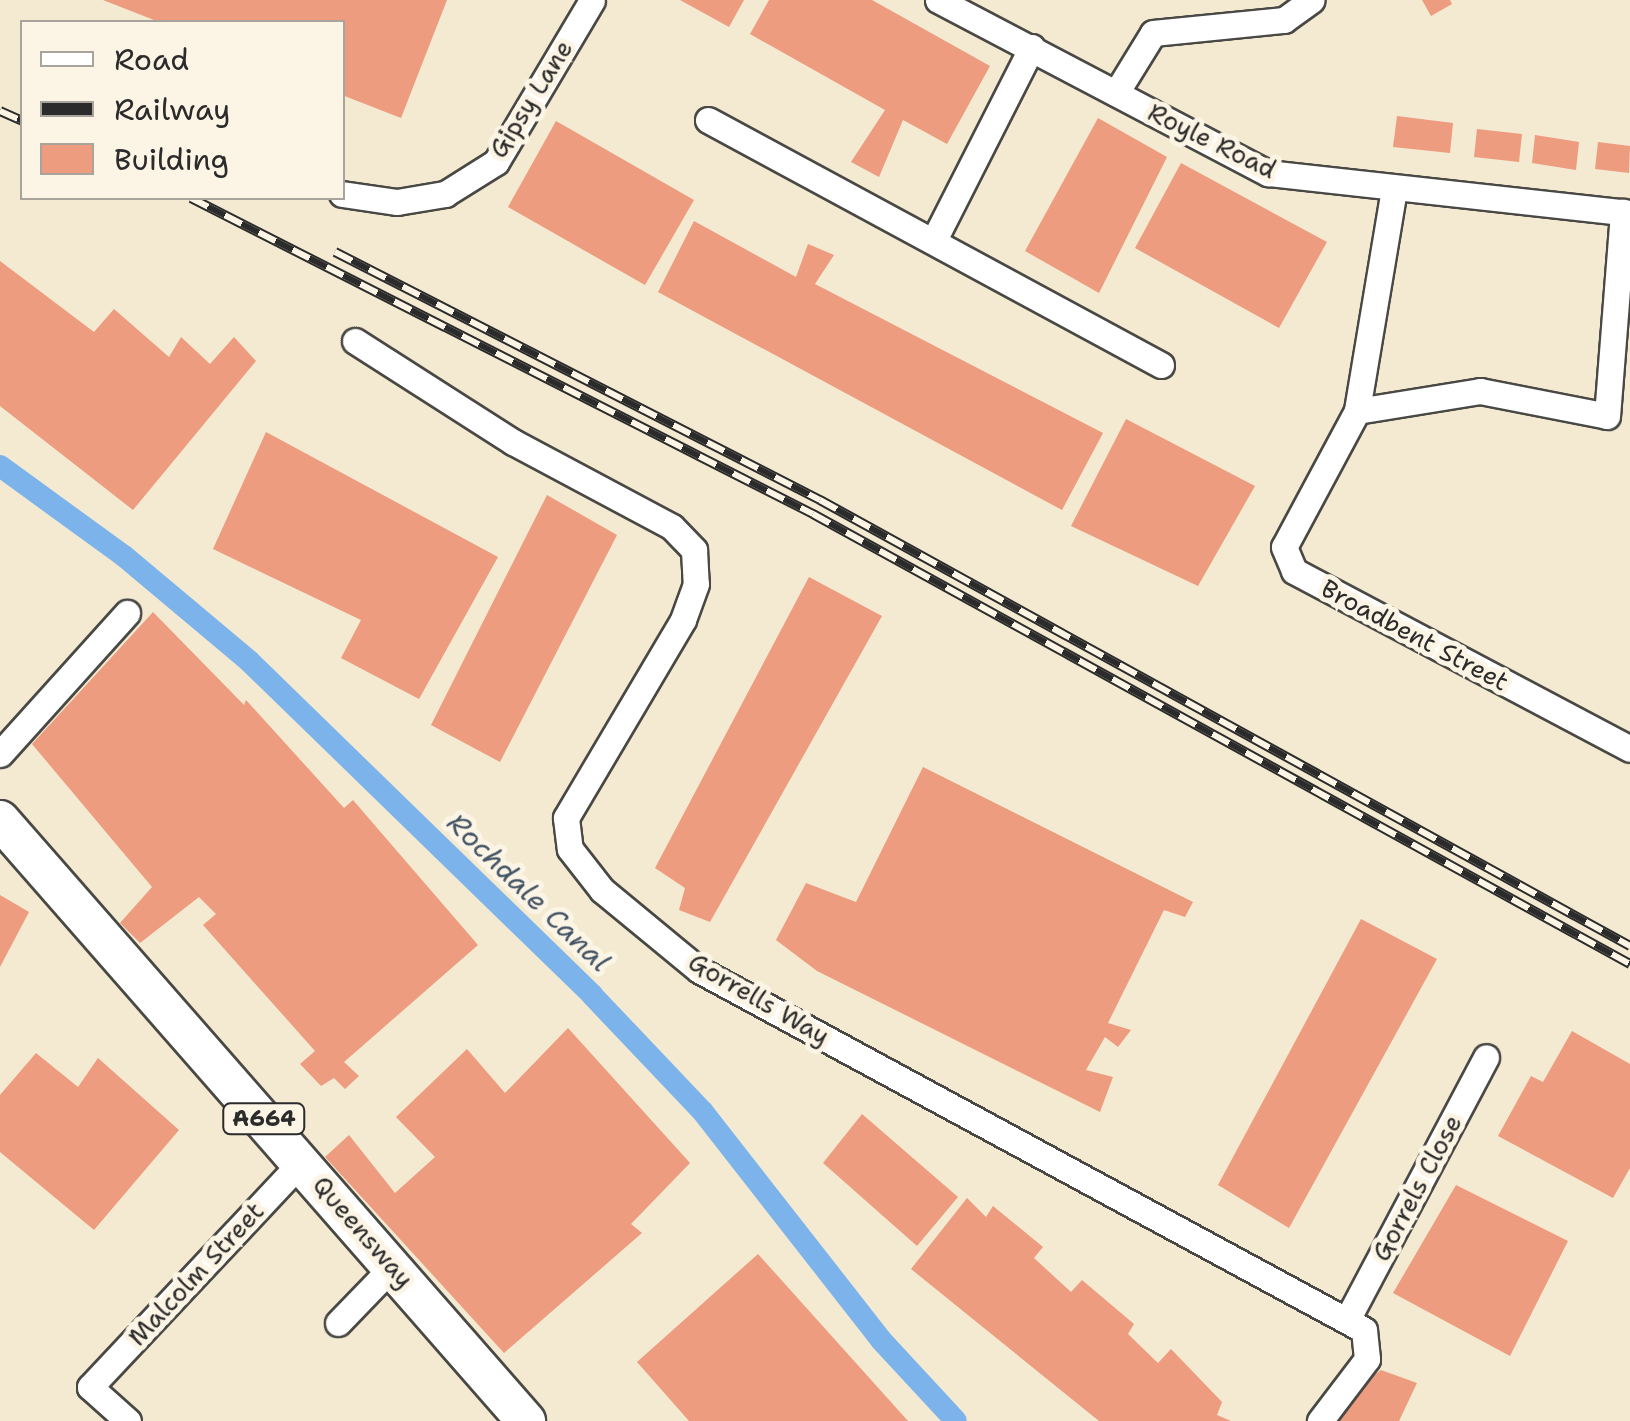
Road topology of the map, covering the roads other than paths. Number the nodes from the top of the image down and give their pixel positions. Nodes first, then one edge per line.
1 (592, 0) edge
2 (938, 0) edge
3 (1312, 0) edge
4 (1032, 48) junction
5 (1116, 92) junction
6 (708, 120) dead end
7 (1394, 189) junction
8 (345, 194) edge
9 (1627, 213) edge
10 (935, 238) junction
11 (355, 341) dead end
12 (1161, 365) dead end
13 (1357, 411) junction
14 (1618, 420) edge
15 (127, 613) dead end
16 (1630, 749) edge
17 (0, 754) edge
18 (0, 820) edge
19 (1486, 1057) dead end
20 (302, 1161) junction
21 (392, 1267) junction
22 (1348, 1318) junction
23 (338, 1323) dead end
24 (128, 1421) edge
25 (526, 1421) edge
26 (1320, 1421) edge

1 - 8 street, Gipsy Lane
2 - 4 street, Royle Road
3 - 5 street
4 - 5 street, Royle Road
4 - 10 street
5 - 7 street, Royle Road
6 - 10 street
7 - 9 street, Royle Road
7 - 13 street, Broadbent Street
9 - 14 street
10 - 12 street
11 - 22 street, Gorrells Way
13 - 14 street
13 - 16 street, Broadbent Street
15 - 17 street
18 - 20 main road, Queensway / A664
19 - 22 street, Gorrels Close
20 - 21 main road, Queensway / A664
20 - 24 street, Malcolm Street
21 - 23 street
21 - 25 main road, Queensway / A664
22 - 26 street

